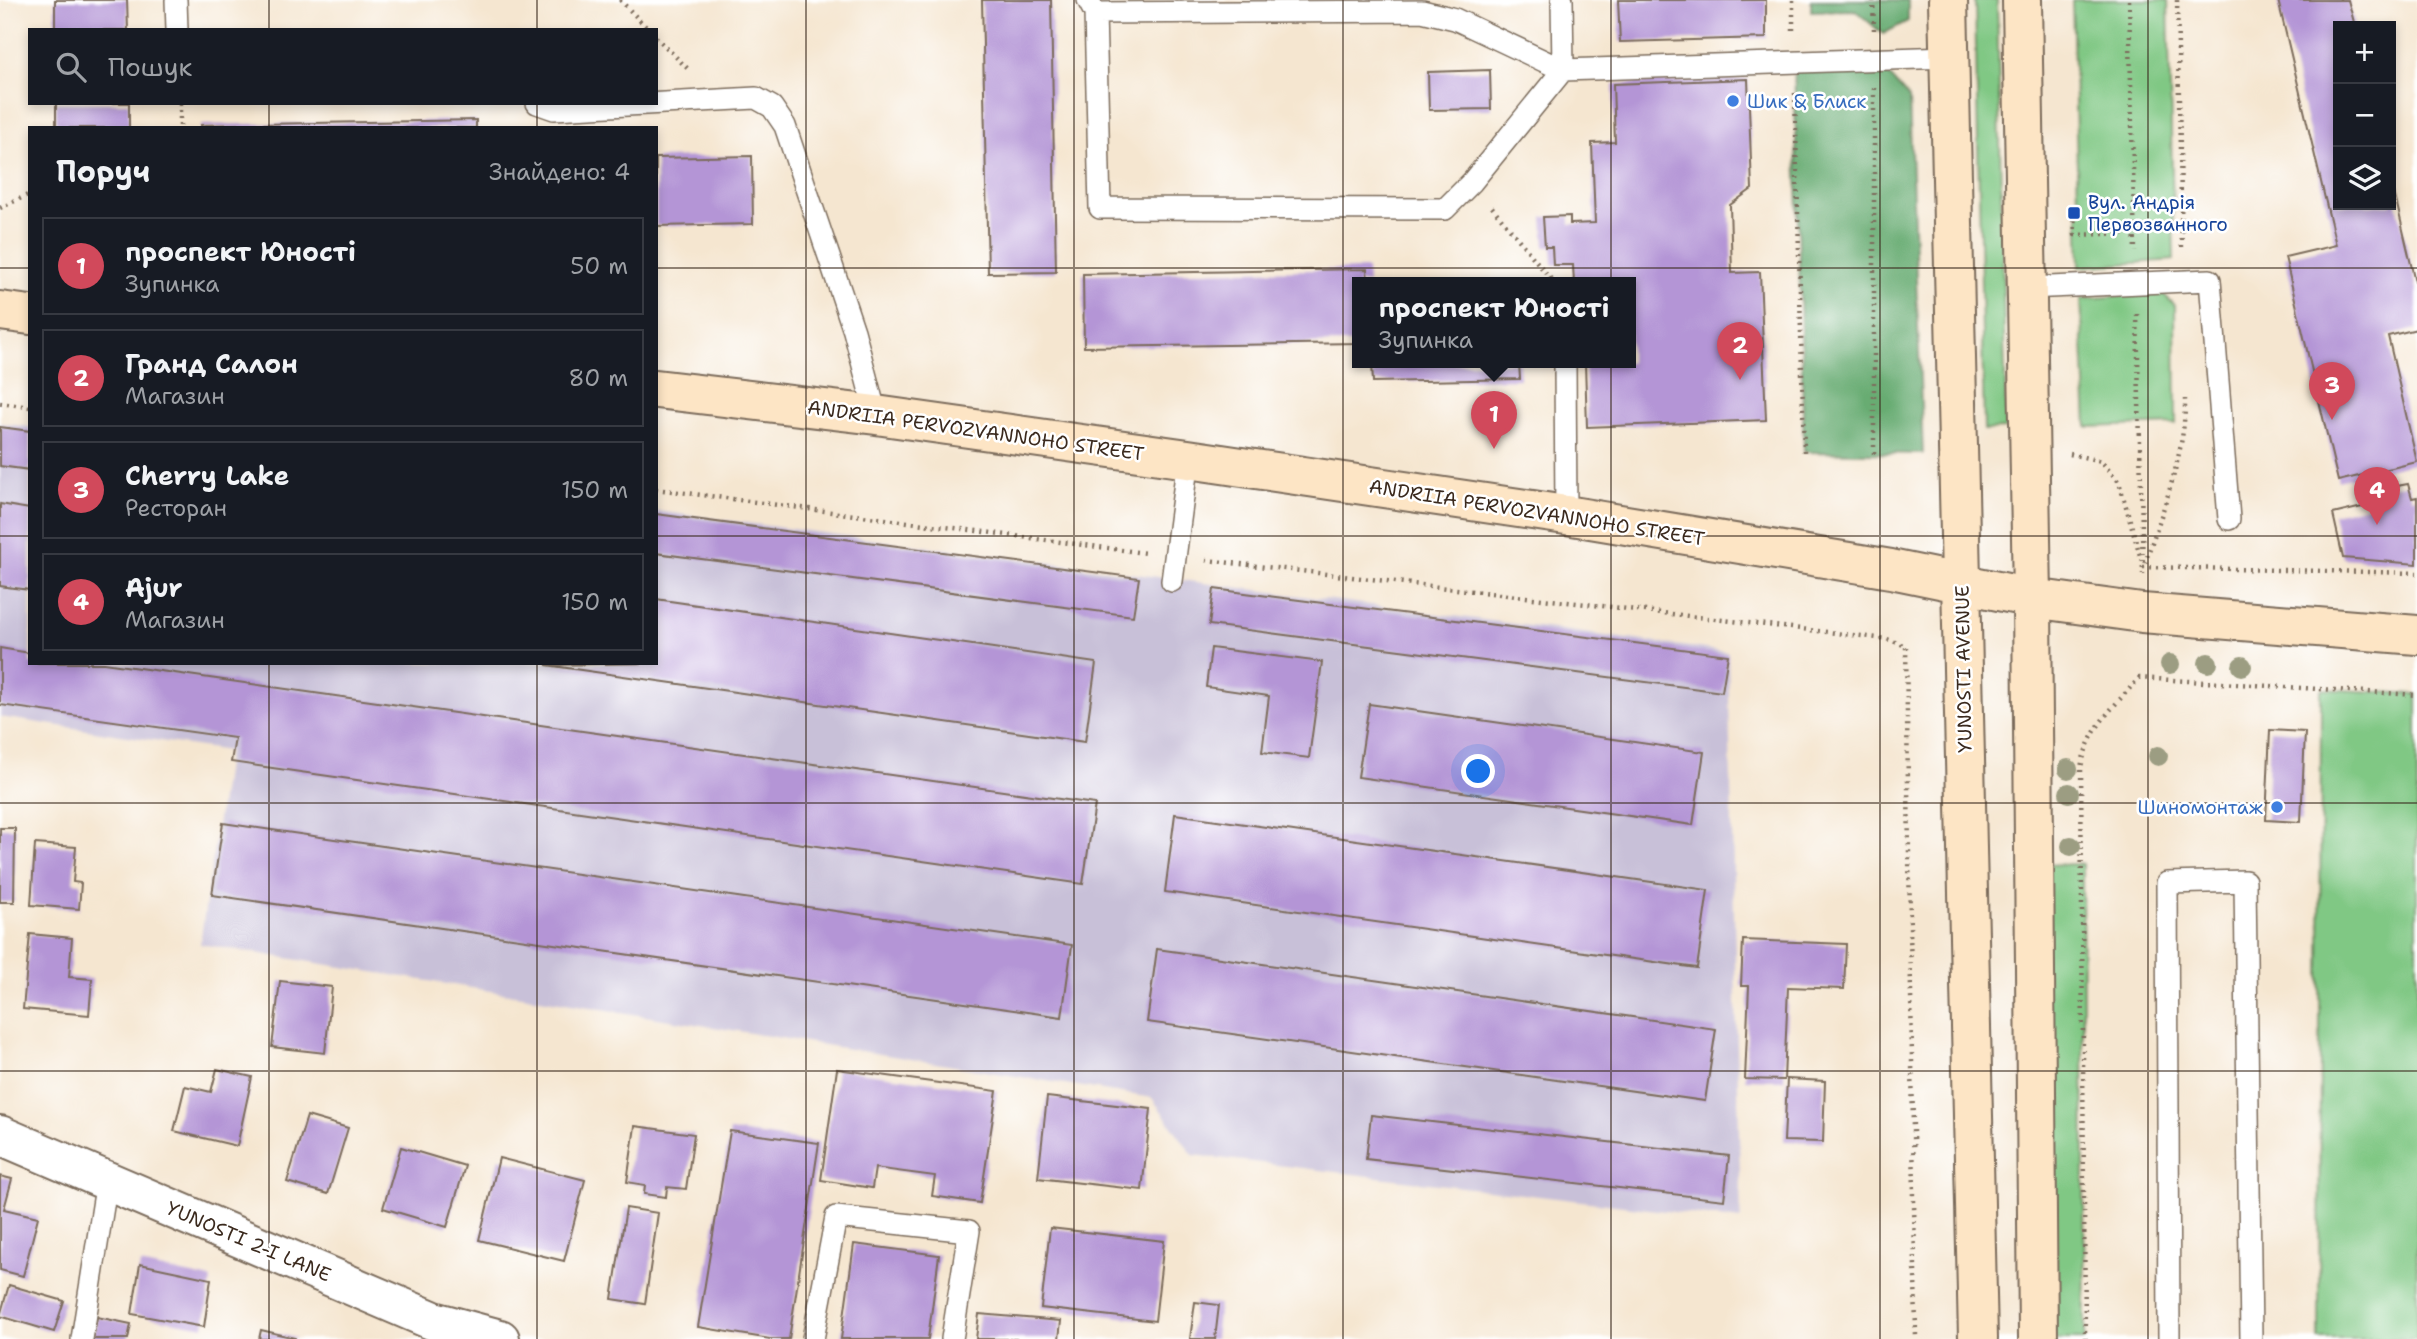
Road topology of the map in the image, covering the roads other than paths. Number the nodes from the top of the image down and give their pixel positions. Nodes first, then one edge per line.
1 (176, 0) edge
2 (1562, 0) edge
3 (1948, 0) edge
4 (2022, 0) edge
5 (1092, 6) edge
6 (177, 28) edge
7 (1949, 57) junction
8 (1563, 70) junction
9 (658, 103) edge
10 (543, 105) edge
11 (627, 105) edge
12 (2027, 288) junction
13 (0, 311) edge
14 (28, 315) edge
15 (1565, 368) edge
16 (658, 389) edge
17 (876, 415) junction
18 (1188, 459) junction
19 (1566, 515) junction
20 (2229, 519) dead end
21 (1172, 581) dead end
22 (1962, 584) junction
23 (2032, 597) junction
24 (2417, 635) edge
25 (0, 1135) edge
26 (107, 1181) junction
27 (82, 1339) edge
28 (500, 1339) edge
29 (813, 1339) edge
30 (952, 1339) edge
31 (1978, 1339) edge
32 (2038, 1339) edge
33 (2169, 1339) edge
34 (2251, 1339) edge

1 - 6 lane
2 - 8 lane
3 - 7 main road, YUNOSTI AVENUE
4 - 12 main road
5 - 8 lane
5 - 8 lane
7 - 8 lane
7 - 22 main road, YUNOSTI AVENUE
9 - 17 lane
10 - 11 lane
12 - 20 lane
12 - 23 main road
13 - 14 main road
15 - 19 lane
16 - 17 main road, ANDRIIA PERVOZVANNOHO STREET
17 - 18 main road, ANDRIIA PERVOZVANNOHO STREET
18 - 19 main road, ANDRIIA PERVOZVANNOHO STREET
18 - 21 lane
19 - 22 main road, ANDRIIA PERVOZVANNOHO STREET
22 - 23 main road, ANDRIIA PERVOZVANNOHO STREET
22 - 31 main road, YUNOSTI AVENUE
23 - 24 main road, ANDRIIA PERVOZVANNOHO STREET
23 - 32 main road
25 - 26 street, YUNOSTI 2-I LANE
26 - 27 lane
26 - 28 street, YUNOSTI 2-I LANE
29 - 30 lane
33 - 34 lane

